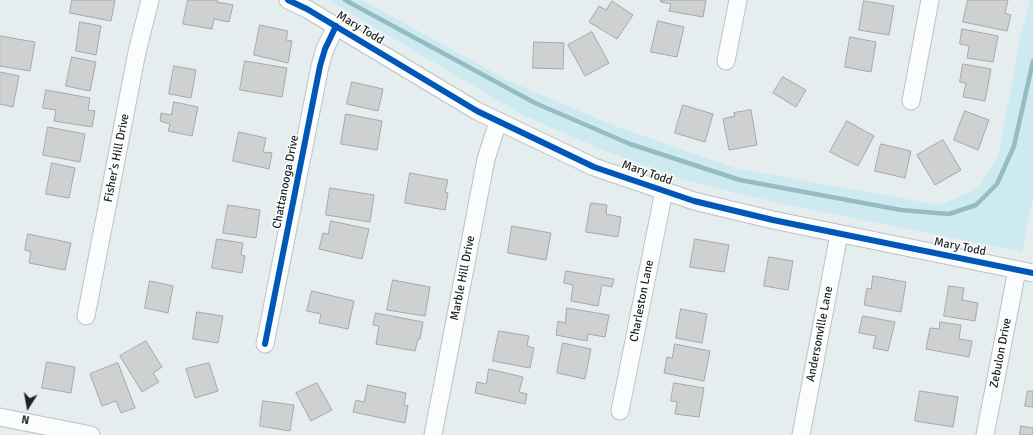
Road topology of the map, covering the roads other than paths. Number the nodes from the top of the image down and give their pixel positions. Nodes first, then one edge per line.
1 (150, 0) edge
2 (288, 0) edge
3 (738, 0) edge
4 (930, 0) edge
5 (336, 26) junction
6 (726, 61) dead end
7 (911, 102) dead end
8 (498, 122) junction
9 (664, 191) junction
10 (839, 234) junction
11 (1025, 272) edge
12 (86, 316) dead end
13 (265, 344) dead end
14 (620, 412) dead end
15 (0, 418) edge
16 (71, 433) edge
17 (91, 435) edge
18 (433, 435) edge
19 (801, 435) edge
20 (985, 435) edge

1 - 12 street, Fisher's Hill Drive
2 - 5 street, Mary Todd
3 - 6 street
4 - 7 street
5 - 8 street, Mary Todd
5 - 13 street, Chattanooga Drive
8 - 9 street, Mary Todd
8 - 18 street, Marble Hill Drive
9 - 10 street, Mary Todd
9 - 14 street, Charleston Lane
10 - 11 street, Mary Todd
10 - 19 street, Andersonville Lane
11 - 20 street, Zebulon Drive
15 - 16 street
16 - 17 street

